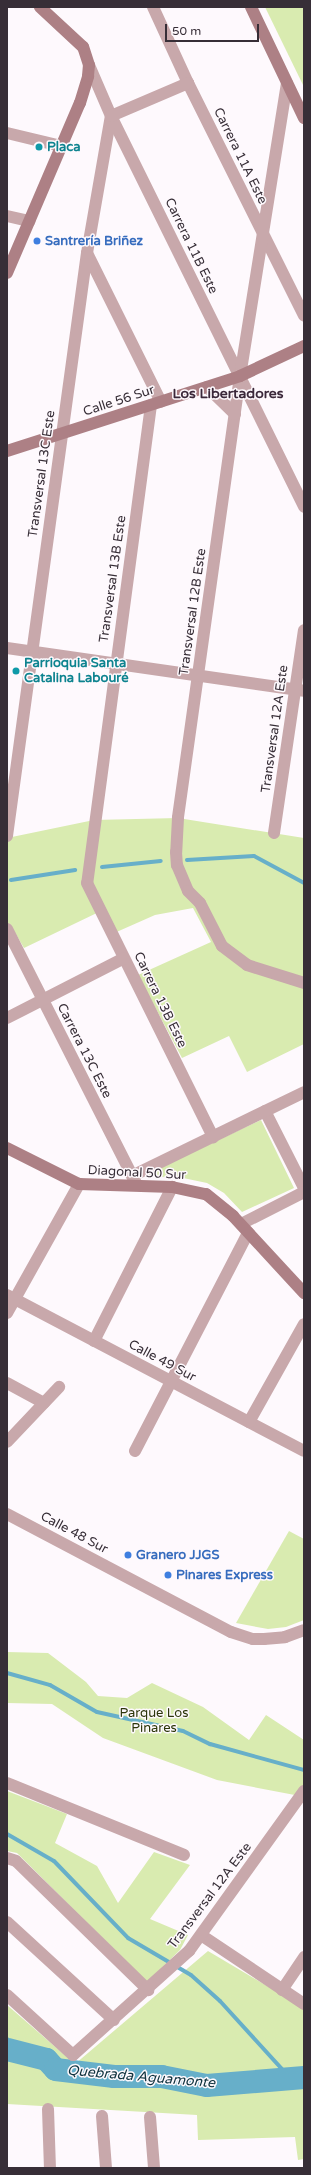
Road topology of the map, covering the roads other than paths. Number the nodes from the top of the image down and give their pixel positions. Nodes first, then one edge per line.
1 (40, 7) edge
2 (153, 7) edge
3 (252, 7) edge
4 (89, 65) junction
5 (188, 83) junction
6 (287, 83) junction
7 (111, 116) junction
8 (304, 118) edge
9 (7, 133) edge
10 (61, 146) junction
11 (7, 216) edge
12 (29, 221) junction
13 (263, 234) junction
14 (87, 253) junction
15 (7, 273) edge
16 (304, 316) edge
17 (304, 346) edge
18 (240, 376) junction
19 (207, 387) junction
20 (156, 404) junction
21 (235, 414) junction
22 (62, 433) junction
23 (7, 451) edge
24 (304, 507) edge
25 (304, 630) edge
26 (7, 648) edge
27 (32, 651) junction
28 (116, 664) junction
29 (198, 676) junction
30 (299, 691) edge
31 (274, 833) dead end
32 (7, 836) edge
33 (87, 874) joint
34 (7, 929) edge
35 (124, 958) junction
36 (304, 983) edge
37 (43, 1000) junction
38 (7, 1018) edge
39 (304, 1092) edge
40 (265, 1111) junction
41 (213, 1137) junction
42 (7, 1148) edge
43 (135, 1180) junction
44 (79, 1184) junction
45 (172, 1187) junction
46 (304, 1188) edge
47 (304, 1192) edge
48 (244, 1228) junction
49 (304, 1293) edge
50 (11, 1297) edge
51 (7, 1313) edge
52 (304, 1324) edge
53 (94, 1340) junction
54 (172, 1382) junction
55 (7, 1383) edge
56 (59, 1387) dead end
57 (44, 1403) junction
58 (249, 1422) junction
59 (7, 1442) edge
60 (135, 1451) dead end
61 (304, 1451) edge
62 (7, 1514) edge
63 (304, 1630) edge
64 (7, 1783) edge
65 (304, 1791) edge
66 (184, 1856) dead end
67 (7, 1858) edge
68 (7, 1922) edge
69 (201, 1935) junction
70 (304, 1957) edge
71 (148, 1990) junction
72 (282, 1990) junction
73 (7, 1995) edge
74 (304, 2004) edge
75 (114, 2020) junction
76 (48, 2109) dead end
77 (102, 2116) dead end
78 (150, 2117) dead end
79 (50, 2168) edge
80 (106, 2168) edge
81 (154, 2168) edge

1 - 4 street, Carrera 11B Este
2 - 5 street, Carrera 11A Este
3 - 6 street
4 - 7 street, Carrera 11B Este
4 - 10 street
5 - 7 street
5 - 13 street, Carrera 11A Este
6 - 8 street
6 - 13 street, Transversal 12B Este
7 - 14 street, Transversal 13C Este
7 - 18 street, Carrera 11B Este
9 - 10 street
10 - 12 street
11 - 12 street
12 - 15 street
13 - 16 street, Carrera 11A Este
13 - 18 street, Transversal 12B Este
14 - 20 street
14 - 22 street, Transversal 13C Este
17 - 18 street, Calle 56 Sur
18 - 19 street, Calle 56 Sur
18 - 21 street, Transversal 12B Este
18 - 24 street, Carrera 11B Este
19 - 20 street, Calle 56 Sur
19 - 21 street
20 - 22 street, Calle 56 Sur
20 - 28 street, Transversal 13B Este
21 - 29 street, Transversal 12B Este
22 - 23 street, Calle 56 Sur
22 - 27 street, Transversal 13C Este
25 - 30 street, Transversal 12A Este
26 - 27 street
27 - 28 street
27 - 32 street, Transversal 13C Este
28 - 29 street
28 - 33 street, Transversal 13B Este
29 - 30 street
29 - 36 street, Transversal 12B Este
30 - 31 street, Transversal 12A Este
33 - 35 street, Carrera 13B Este
34 - 37 street, Carrera 13C Este
35 - 37 street
35 - 41 street, Carrera 13B Este
37 - 38 street
37 - 43 street, Carrera 13C Este
39 - 40 street
40 - 41 street
40 - 46 street
41 - 43 street
42 - 44 street, Diagonal 50 Sur
43 - 44 street, Diagonal 50 Sur
43 - 45 street, Diagonal 50 Sur
44 - 50 street
45 - 48 street, Diagonal 50 Sur
45 - 53 street
47 - 48 street
48 - 49 street, Diagonal 50 Sur
48 - 54 street
50 - 51 street
50 - 53 street, Calle 49 Sur
52 - 58 street
53 - 54 street, Calle 49 Sur
54 - 58 street, Calle 49 Sur
54 - 60 street
55 - 57 street
56 - 57 street
57 - 59 street
58 - 61 street, Calle 49 Sur
62 - 63 street, Calle 48 Sur
64 - 66 street
65 - 69 street, Transversal 12A Este
67 - 71 street
68 - 75 street
69 - 71 street, Transversal 12A Este
69 - 72 street
70 - 72 street
71 - 75 street, Transversal 12A Este
72 - 74 street
73 - 75 street, Transversal 12A Este
76 - 79 street
77 - 80 street
78 - 81 street

